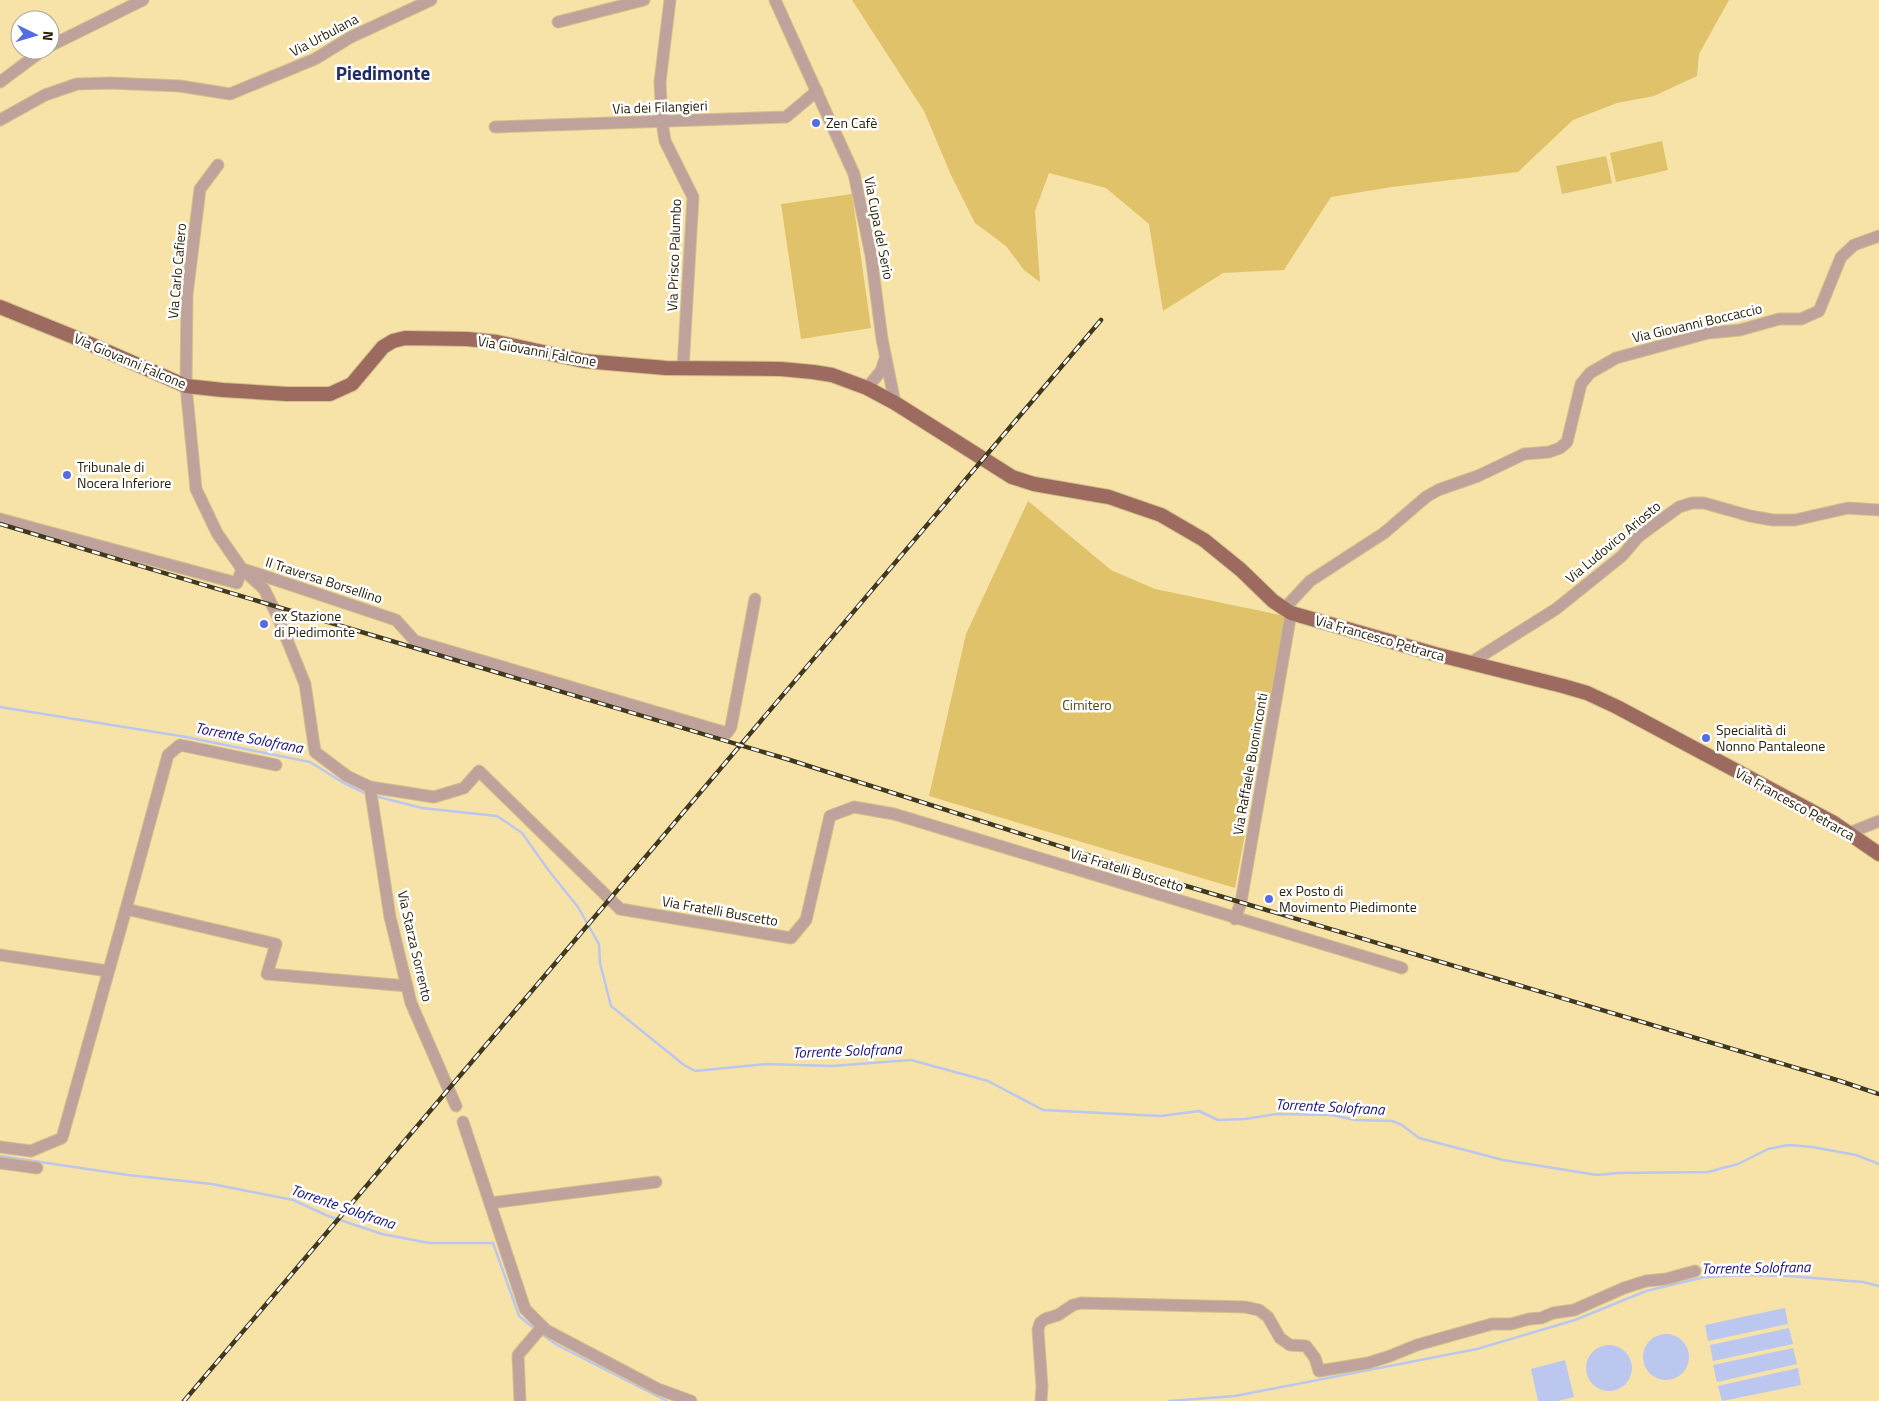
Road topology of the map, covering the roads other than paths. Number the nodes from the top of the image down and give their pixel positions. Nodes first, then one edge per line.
1 (143, 0) edge
2 (431, 0) edge
3 (644, 0) edge
4 (670, 0) edge
5 (775, 0) edge
6 (558, 22) dead end
7 (60, 41) edge
8 (30, 60) edge
9 (0, 82) edge
10 (817, 91) junction
11 (0, 120) edge
12 (662, 122) junction
13 (495, 127) dead end
14 (218, 165) dead end
15 (1879, 236) edge
16 (0, 308) edge
17 (885, 357) junction
18 (683, 369) junction
19 (186, 386) junction
20 (867, 388) junction
21 (895, 403) junction
22 (1879, 510) edge
23 (0, 519) edge
24 (242, 569) junction
25 (755, 598) dead end
26 (1288, 611) junction
27 (1470, 663) junction
28 (276, 765) dead end
29 (371, 794) junction
30 (1879, 821) edge
31 (1849, 833) junction
32 (1879, 854) edge
33 (126, 909) junction
34 (1235, 919) junction
35 (0, 955) edge
36 (1402, 968) dead end
37 (108, 971) junction
38 (407, 986) junction
39 (456, 1106) dead end
40 (463, 1122) dead end
41 (0, 1147) edge
42 (0, 1163) edge
43 (37, 1168) dead end
44 (656, 1182) dead end
45 (490, 1203) junction
46 (1695, 1271) dead end
47 (539, 1330) junction
48 (520, 1401) edge
49 (691, 1401) edge
50 (1041, 1401) edge

1 - 7 street
2 - 11 street, Via Urbulana
3 - 6 street
4 - 12 street, Via Prisco Palumbo
5 - 10 street, Via Cupa del Serio
8 - 9 street
10 - 12 street, Via dei Filangieri
10 - 17 street, Via Cupa del Serio
12 - 13 street, Via dei Filangieri
12 - 18 street, Via Prisco Palumbo
14 - 19 street, Via Carlo Cafiero
15 - 26 street, Via Giovanni Boccaccio
16 - 19 main road, Via Giovanni Falcone
17 - 20 street
17 - 21 street, Via Cupa del Serio
18 - 19 main road, Via Giovanni Falcone
18 - 20 main road, Via Giovanni Falcone
19 - 24 street, Via Carlo Cafiero
20 - 21 main road, Via Giovanni Falcone
21 - 26 main road, Via Francesco Petrarca
22 - 27 street, Via Ludovico Ariosto
23 - 24 street
24 - 25 street, II Traversa Borsellino
24 - 29 street, Via Fratelli Buscetto
26 - 27 main road, Via Francesco Petrarca
26 - 34 street, Via Raffaele Buoninconti
27 - 31 main road, Via Francesco Petrarca
28 - 33 street
29 - 34 street, Via Fratelli Buscetto
29 - 38 street, Via Starza Sorrento
30 - 31 street
31 - 32 main road, Via Francesco Petrarca
33 - 37 street
33 - 38 street
34 - 36 street, Via Fratelli Buscetto
35 - 37 street
37 - 41 street
38 - 39 street, Via Starza Sorrento
40 - 45 street
42 - 43 street
44 - 45 street
45 - 47 street
46 - 50 street
47 - 48 street
47 - 49 street

